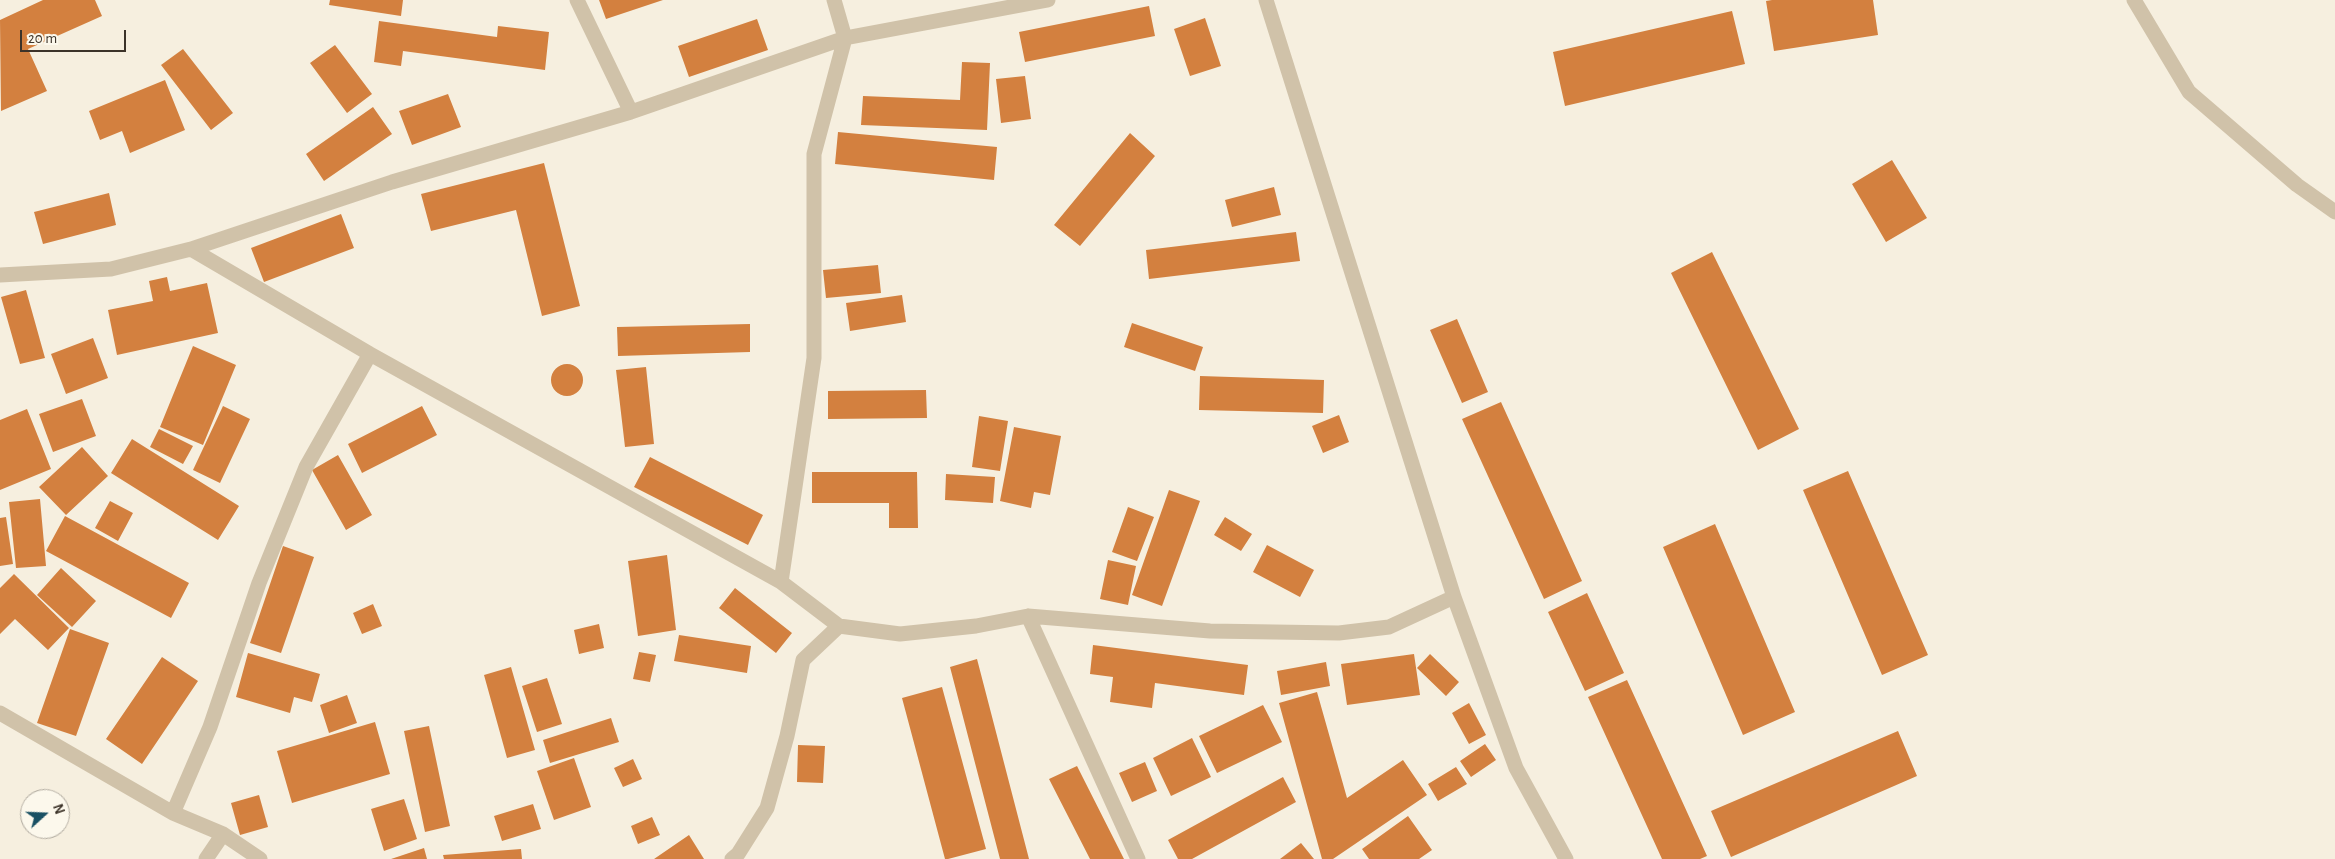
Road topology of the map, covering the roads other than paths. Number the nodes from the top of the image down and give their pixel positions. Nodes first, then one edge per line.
1 (577, 0) edge
2 (834, 0) edge
3 (1048, 0) edge
4 (1266, 0) edge
5 (2134, 0) edge
6 (845, 38) junction
7 (631, 112) junction
8 (2335, 212) edge
9 (191, 249) junction
10 (0, 275) edge
11 (370, 354) junction
12 (781, 582) junction
13 (1454, 597) junction
14 (1028, 616) junction
15 (840, 626) junction
16 (0, 713) edge
17 (173, 813) junction
18 (222, 834) junction
19 (206, 859) edge
20 (260, 859) edge
21 (732, 859) edge
22 (1138, 859) edge
23 (1566, 859) edge

1 - 7 street
2 - 6 street
3 - 6 street
4 - 13 street
5 - 8 street
6 - 7 street
6 - 12 street
7 - 9 street
9 - 10 street
9 - 11 street
11 - 12 street
11 - 17 street
12 - 15 street
13 - 14 street
13 - 23 street
14 - 15 street
14 - 22 street
15 - 21 street
16 - 17 street
17 - 18 street
18 - 19 street
18 - 20 street

